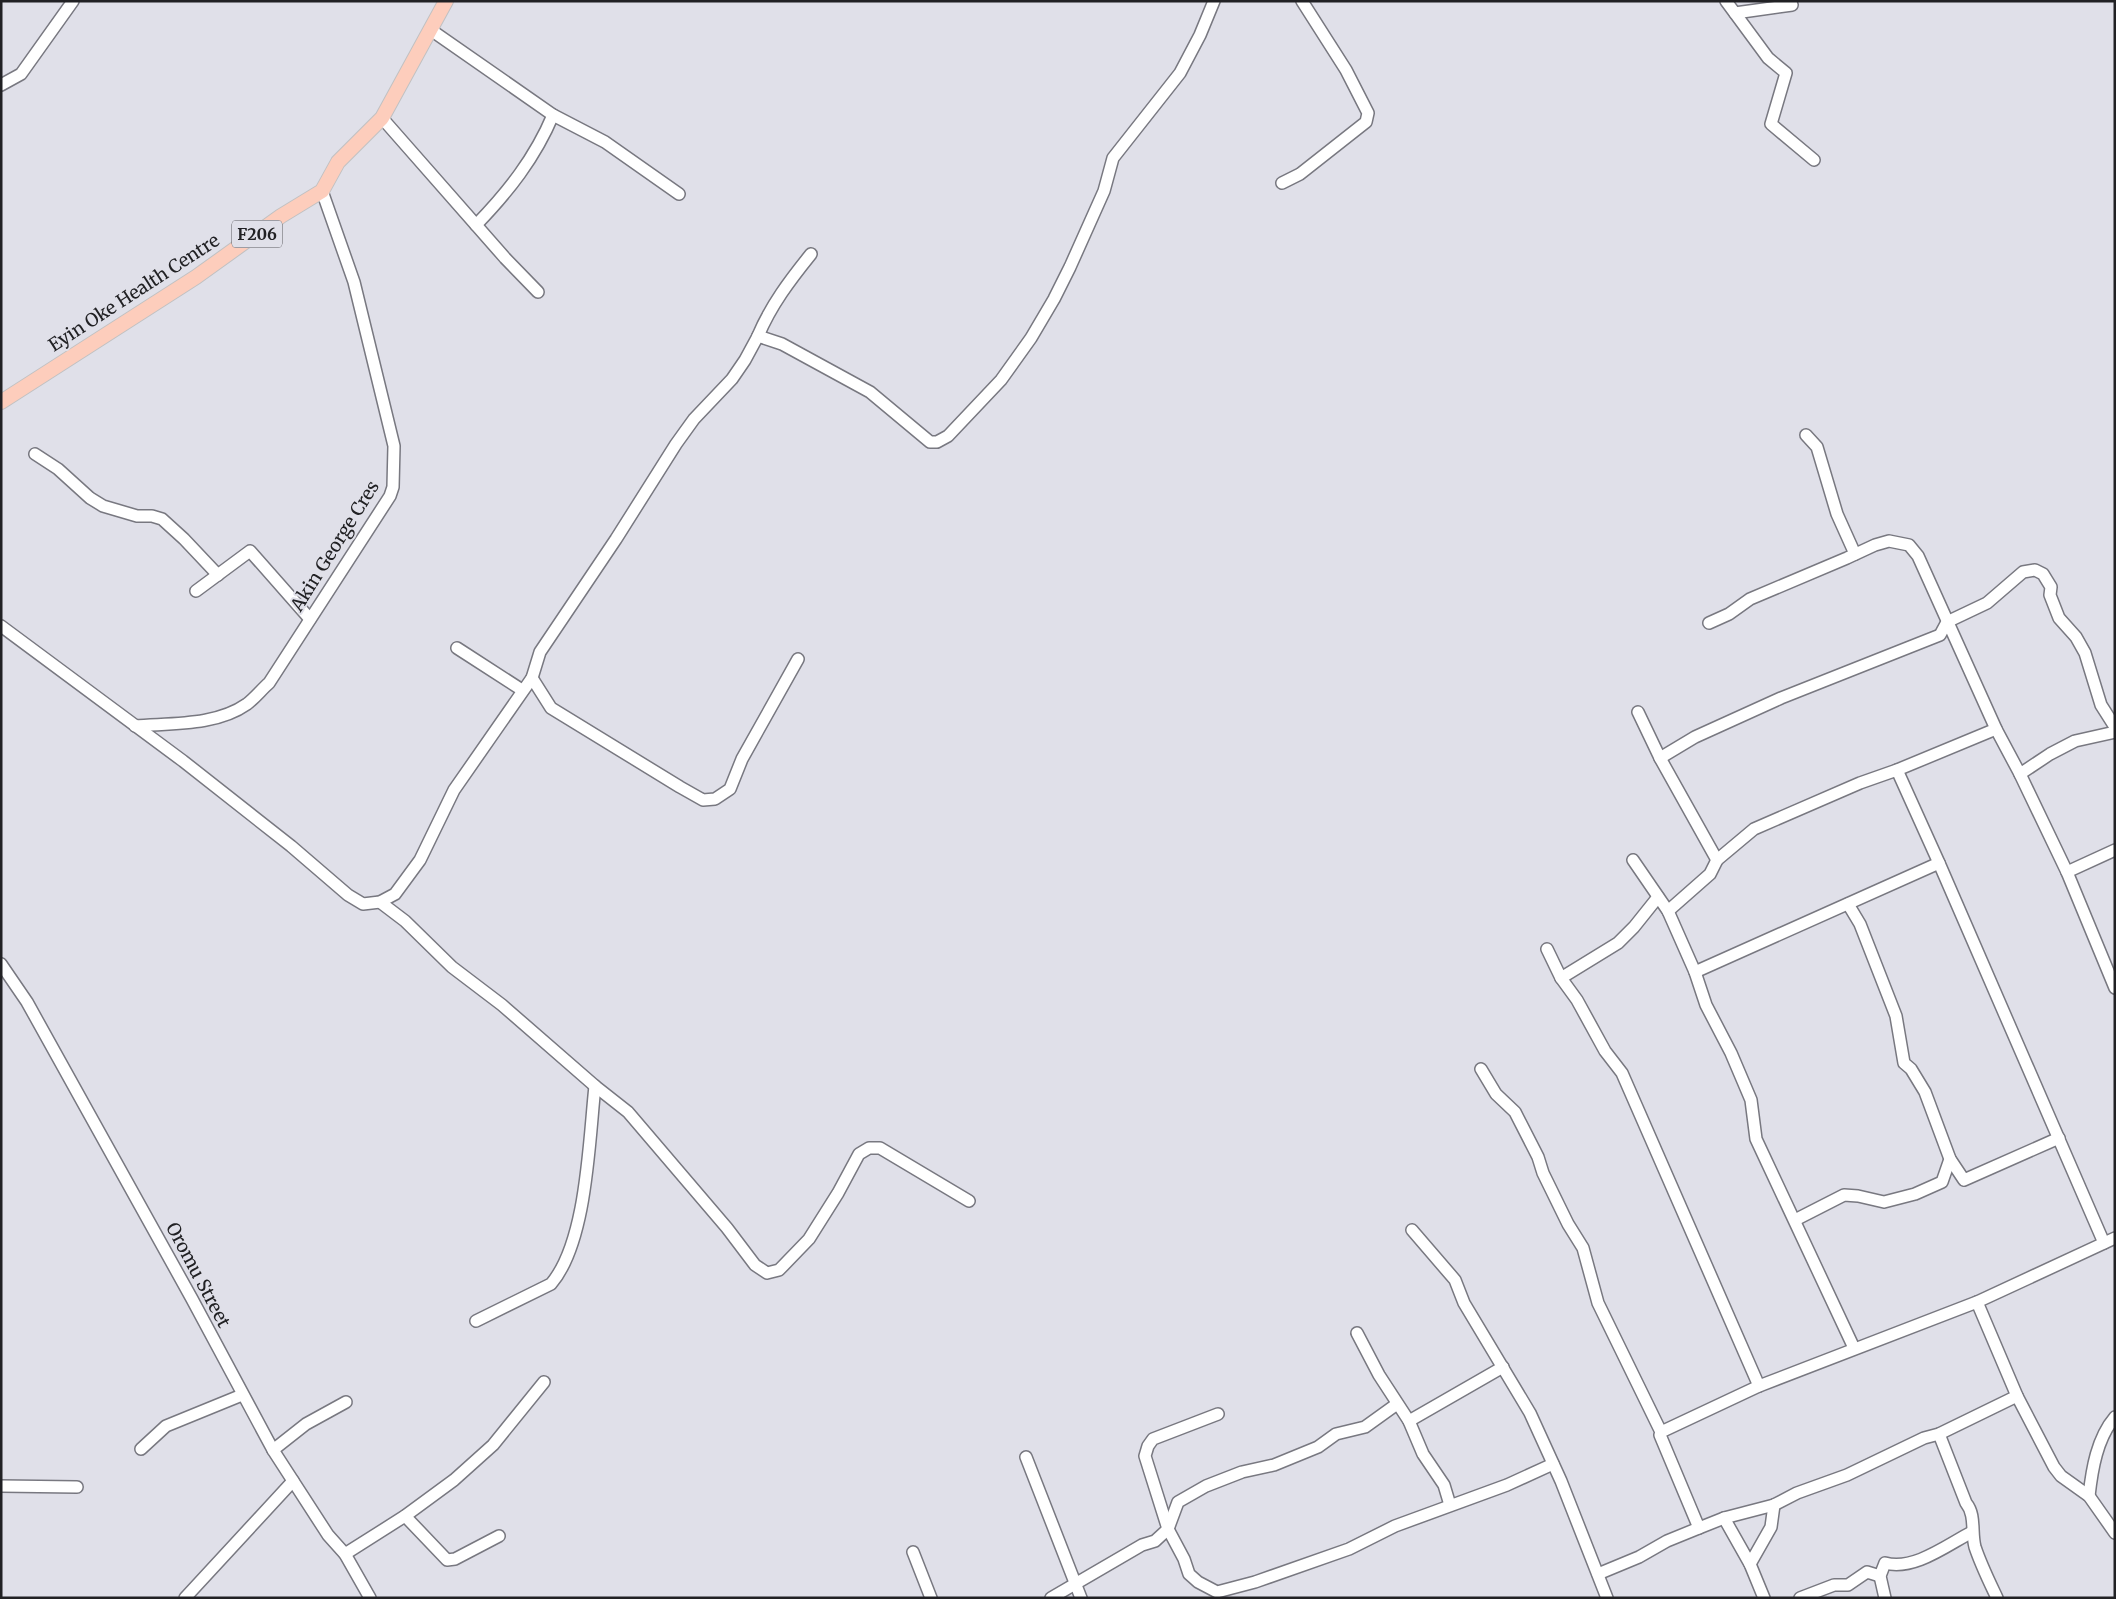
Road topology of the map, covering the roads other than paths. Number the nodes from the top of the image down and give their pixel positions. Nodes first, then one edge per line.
1 (73, 1) edge
2 (446, 1) edge
3 (1214, 1) edge
4 (1302, 1) edge
5 (1726, 1) edge
6 (1792, 5) dead end
7 (1734, 13) junction
8 (431, 30) junction
9 (1, 85) edge
10 (553, 115) junction
11 (382, 118) junction
12 (1814, 160) dead end
13 (1282, 183) dead end
14 (322, 191) junction
15 (679, 194) dead end
16 (476, 225) junction
17 (811, 254) dead end
18 (538, 292) dead end
19 (758, 336) junction
20 (1, 402) edge
21 (1806, 435) dead end
22 (35, 454) dead end
23 (1855, 554) junction
24 (218, 575) junction
25 (196, 591) dead end
26 (310, 619) junction
27 (1948, 622) junction
28 (1709, 623) dead end
29 (1, 626) edge
30 (458, 648) dead end
31 (798, 659) dead end
32 (532, 678) junction
33 (522, 690) junction
34 (1638, 712) dead end
35 (135, 726) junction
36 (2115, 727) edge
37 (1996, 729) junction
38 (2115, 732) edge
39 (1660, 758) junction
40 (1897, 770) junction
41 (2020, 774) junction
42 (2115, 850) edge
43 (1633, 860) dead end
44 (1717, 860) junction
45 (1940, 863) junction
46 (2067, 872) junction
47 (1658, 897) junction
48 (380, 902) junction
49 (1848, 904) junction
50 (1668, 910) junction
51 (1547, 949) dead end
52 (1, 964) edge
53 (1695, 972) junction
54 (1561, 978) junction
55 (2115, 988) edge
56 (1481, 1069) dead end
57 (594, 1086) junction
58 (2059, 1138) junction
59 (1950, 1159) junction
60 (969, 1201) dead end
61 (1794, 1220) junction
62 (1412, 1230) dead end
63 (2109, 1240) edge
64 (1977, 1302) junction
65 (476, 1321) dead end
66 (1357, 1333) dead end
67 (1854, 1348) junction
68 (1503, 1368) junction
69 (544, 1382) dead end
70 (1758, 1386) junction
71 (242, 1395) junction
72 (2017, 1396) junction
73 (346, 1402) dead end
74 (1397, 1404) junction
75 (1218, 1414) dead end
76 (2115, 1417) edge
77 (1409, 1421) junction
78 (1661, 1432) junction
79 (1939, 1434) junction
80 (141, 1449) dead end
81 (273, 1450) junction
82 (1026, 1457) dead end
83 (1553, 1464) junction
84 (293, 1481) junction
85 (1, 1486) edge
86 (77, 1487) dead end
87 (2089, 1496) junction
88 (1450, 1505) junction
89 (1774, 1505) junction
90 (405, 1516) junction
91 (1724, 1518) junction
92 (1699, 1528) junction
93 (1168, 1529) junction
94 (1972, 1532) junction
95 (2115, 1533) edge
96 (499, 1536) dead end
97 (913, 1552) dead end
98 (346, 1554) junction
99 (1750, 1564) junction
100 (1598, 1574) junction
101 (1880, 1576) junction
102 (1076, 1582) junction
103 (185, 1598) edge
104 (370, 1598) edge
105 (931, 1598) edge
106 (1051, 1598) edge
107 (1082, 1598) edge
108 (1607, 1598) edge
109 (1764, 1598) edge
110 (1800, 1598) edge
111 (1884, 1598) edge
112 (1997, 1598) edge

1 - 9 street
2 - 8 main road, Eyin Oke Health Centre / F206
3 - 19 street
4 - 13 street
5 - 7 street
6 - 7 street
7 - 12 street
8 - 10 street
8 - 11 main road, Eyin Oke Health Centre / F206
10 - 15 street
10 - 16 street
11 - 14 main road, Eyin Oke Health Centre / F206
11 - 16 street
14 - 20 main road, Eyin Oke Health Centre / F206
14 - 26 street, Akin George Cres
16 - 18 street
17 - 19 street
19 - 32 street
21 - 23 street
22 - 24 street
23 - 27 street
23 - 28 street
24 - 25 street
24 - 26 street
26 - 35 street, Akin George Cres
27 - 36 street
27 - 37 street
27 - 39 street
29 - 35 street
30 - 33 street
31 - 32 street
32 - 33 street
33 - 48 street
34 - 39 street
35 - 48 street
37 - 40 street
37 - 41 street
38 - 41 street
39 - 44 street
40 - 44 street
40 - 45 street
41 - 46 street
42 - 46 street
43 - 47 street
44 - 50 street
45 - 49 street
45 - 58 street
46 - 55 street
47 - 50 street
47 - 54 street
48 - 57 street
49 - 53 street
49 - 59 street
50 - 53 street
51 - 54 street
52 - 71 street, Oromu Street
53 - 61 street
54 - 70 street
56 - 78 street
57 - 60 street
57 - 65 street
58 - 59 street
58 - 63 street
59 - 61 street
61 - 67 street
62 - 68 street
63 - 64 street
64 - 67 street
64 - 72 street
66 - 74 street
67 - 70 street
68 - 77 street
68 - 83 street
69 - 90 street
70 - 78 street
71 - 80 street
71 - 81 street, Oromu Street
72 - 79 street
72 - 87 street
73 - 81 street
74 - 77 street
74 - 93 street
75 - 93 street
76 - 87 street
77 - 88 street
78 - 92 street
79 - 89 street
79 - 94 street
81 - 84 street, Oromu Street
82 - 102 street
83 - 88 street
83 - 100 street
84 - 98 street, Oromu Street
84 - 103 street
85 - 86 street
87 - 95 street
88 - 93 street
89 - 91 street
89 - 99 street
90 - 96 street
90 - 98 street
91 - 92 street
91 - 99 street
92 - 100 street
93 - 102 street
94 - 101 street
94 - 112 street
97 - 105 street
98 - 104 street, Oromu Street
99 - 109 street
100 - 108 street
101 - 110 street
101 - 111 street
102 - 106 street
102 - 107 street

